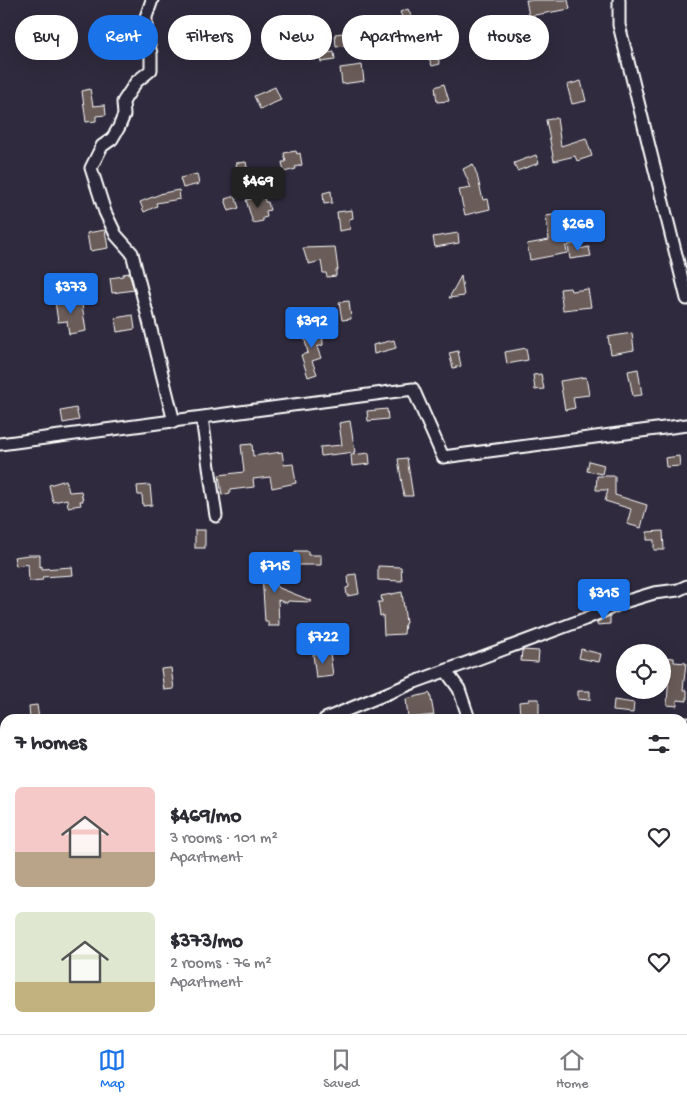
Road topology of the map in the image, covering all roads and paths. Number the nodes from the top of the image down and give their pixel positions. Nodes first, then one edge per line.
1 (152, 0) edge
2 (619, 0) edge
3 (687, 300) edge
4 (202, 418) junction
5 (174, 422) junction
6 (687, 424) edge
7 (0, 444) edge
8 (216, 516) dead end
9 (687, 586) edge
10 (446, 671) junction
11 (337, 714) edge
12 (467, 714) edge

1 - 5 street
2 - 3 street
4 - 5 street
4 - 6 street
4 - 8 street
5 - 7 street
9 - 10 street
10 - 11 street
10 - 12 street

